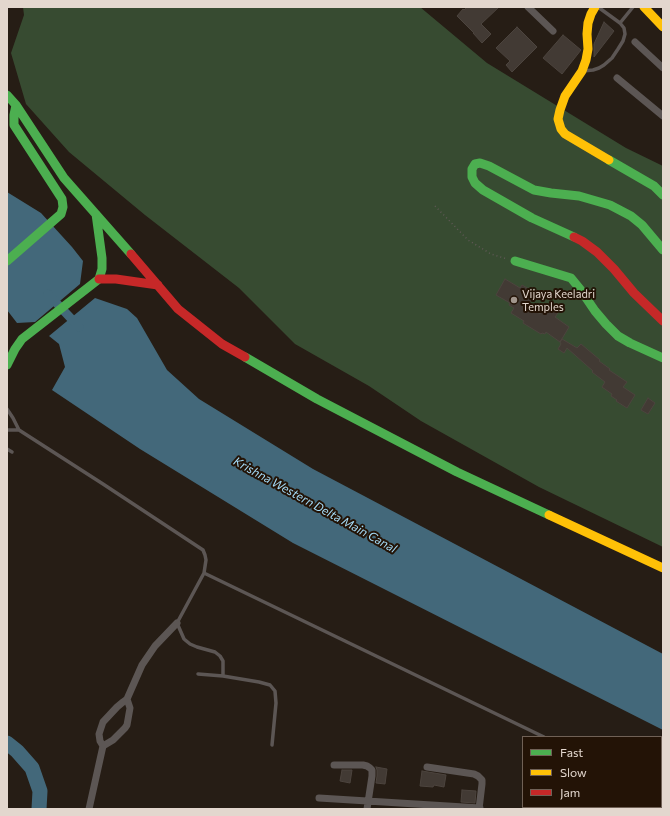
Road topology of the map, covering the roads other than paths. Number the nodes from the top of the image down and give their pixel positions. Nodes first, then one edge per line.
1 (595, 7) edge
2 (598, 7) edge
3 (633, 7) edge
4 (644, 7) edge
5 (532, 8) edge
6 (620, 23) junction
7 (663, 27) edge
8 (553, 31) dead end
9 (636, 42) dead end
10 (663, 68) edge
11 (582, 71) junction
12 (617, 78) dead end
13 (7, 95) edge
14 (16, 105) junction
15 (11, 114) edge
16 (663, 116) edge
17 (663, 195) edge
18 (96, 214) junction
19 (663, 250) edge
20 (7, 261) edge
21 (515, 261) road end
22 (96, 282) junction
23 (158, 285) junction
24 (663, 321) edge
25 (663, 358) edge
26 (8, 363) edge
27 (7, 409) edge
28 (7, 430) edge
29 (19, 430) junction
30 (7, 449) edge
31 (12, 452) dead end
32 (663, 568) edge
33 (204, 573) junction
34 (177, 622) junction
35 (198, 674) dead end
36 (223, 676) junction
37 (127, 699) junction
38 (542, 736) edge
39 (272, 745) dead end
40 (103, 746) junction
41 (334, 765) dead end
42 (428, 767) dead end
43 (319, 798) dead end
44 (369, 801) junction
45 (427, 807) edge
46 (479, 808) edge
47 (89, 809) edge
48 (367, 809) edge

1 - 11 street
2 - 6 lane
3 - 6 lane
4 - 7 street
5 - 8 street
6 - 11 lane
9 - 10 street
11 - 17 street
12 - 16 street
13 - 14 street
14 - 15 street
14 - 18 street
15 - 20 street
18 - 22 street
18 - 23 street
19 - 24 street
21 - 25 street
22 - 23 street
22 - 26 street
23 - 32 street
27 - 29 lane
28 - 29 lane
29 - 33 lane
30 - 31 lane
33 - 34 lane
33 - 38 lane
34 - 36 lane
34 - 37 street
35 - 36 lane
36 - 39 lane
37 - 40 street
37 - 40 street
40 - 47 street
41 - 44 street
42 - 46 street
43 - 44 street
44 - 45 street
44 - 48 street
45 - 46 street

